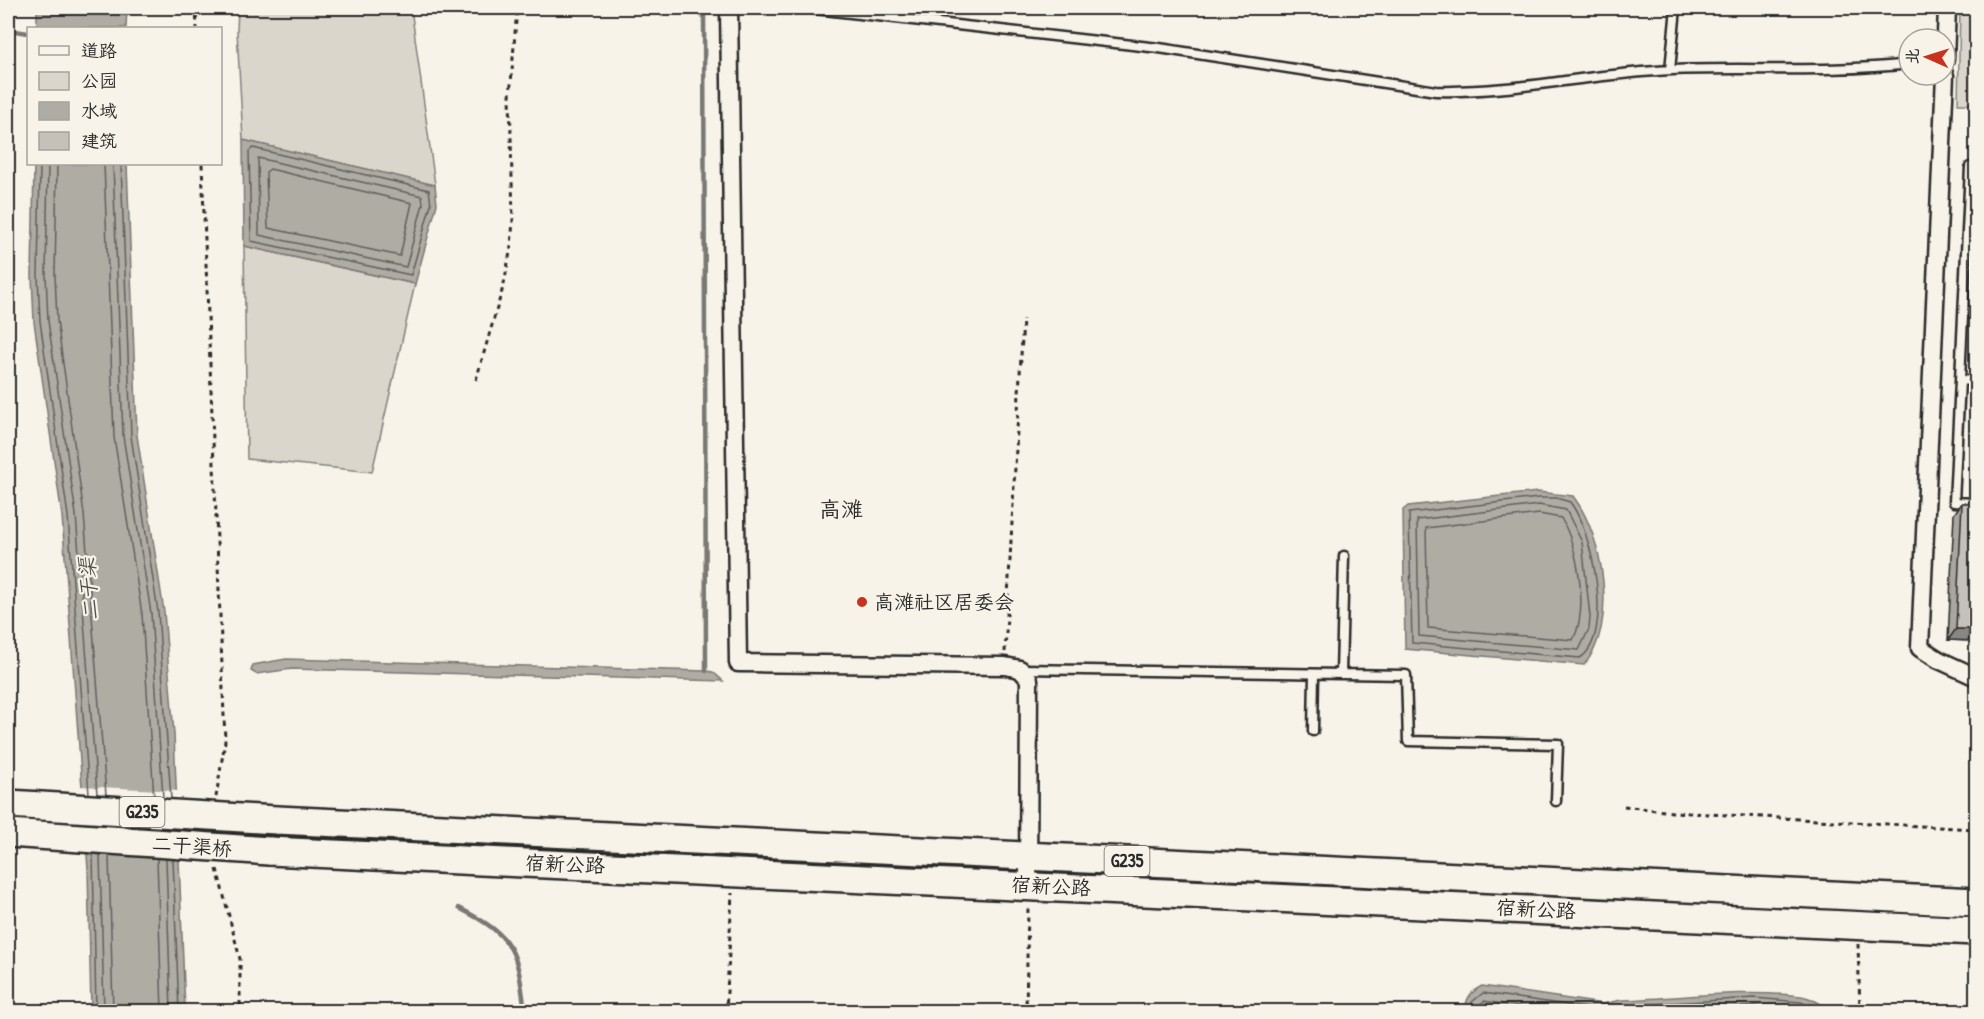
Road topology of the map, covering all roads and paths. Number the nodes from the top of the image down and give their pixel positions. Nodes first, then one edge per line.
1 (196, 8) edge
2 (518, 8) edge
3 (729, 8) edge
4 (806, 8) edge
5 (1676, 8) edge
6 (1947, 8) edge
7 (197, 27) edge
8 (1946, 27) edge
9 (1897, 65) edge
10 (1670, 70) junction
11 (1943, 87) edge
12 (202, 165) edge
13 (1977, 168) edge
14 (1973, 181) edge
15 (1972, 221) edge
16 (1023, 319) dead end
17 (476, 380) dead end
18 (1960, 380) junction
19 (1977, 381) edge
20 (1977, 503) edge
21 (1344, 556) dead end
22 (1012, 668) junction
23 (1314, 674) junction
24 (1341, 674) junction
25 (1977, 676) edge
26 (1313, 730) dead end
27 (216, 800) dead end
28 (1556, 801) dead end
29 (8, 804) edge
30 (1624, 806) dead end
31 (277, 820) joint
32 (1977, 829) edge
33 (8, 833) edge
34 (269, 851) joint
35 (1030, 857) junction
36 (217, 866) dead end
37 (732, 872) junction
38 (1028, 885) junction
39 (1977, 902) edge
40 (1857, 925) junction
41 (1977, 930) edge
42 (240, 1011) edge
43 (726, 1011) edge
44 (1026, 1011) edge
45 (1860, 1011) edge

1 - 7 path
2 - 17 path
3 - 22 street
4 - 10 lane
5 - 10 lane
6 - 8 street
9 - 10 lane
11 - 25 street
12 - 27 path
13 - 14 lane
14 - 15 lane
15 - 18 lane
16 - 22 path
18 - 19 lane
18 - 20 lane
21 - 24 lane
22 - 23 lane
22 - 35 street
23 - 24 lane
23 - 26 lane
24 - 28 lane
29 - 31 highway, 二干渠桥 / G235, bridge
30 - 32 path
31 - 35 highway, 宿新公路 / G235
33 - 34 highway, 二干渠桥 / G235, bridge
34 - 37 highway, 宿新公路 / G235
35 - 38 street
35 - 39 highway, 宿新公路 / G235
36 - 42 path
37 - 38 highway, 宿新公路 / G235
37 - 43 path
38 - 40 highway, 宿新公路 / G235
38 - 44 path
40 - 41 highway, 宿新公路 / G235
40 - 45 path

